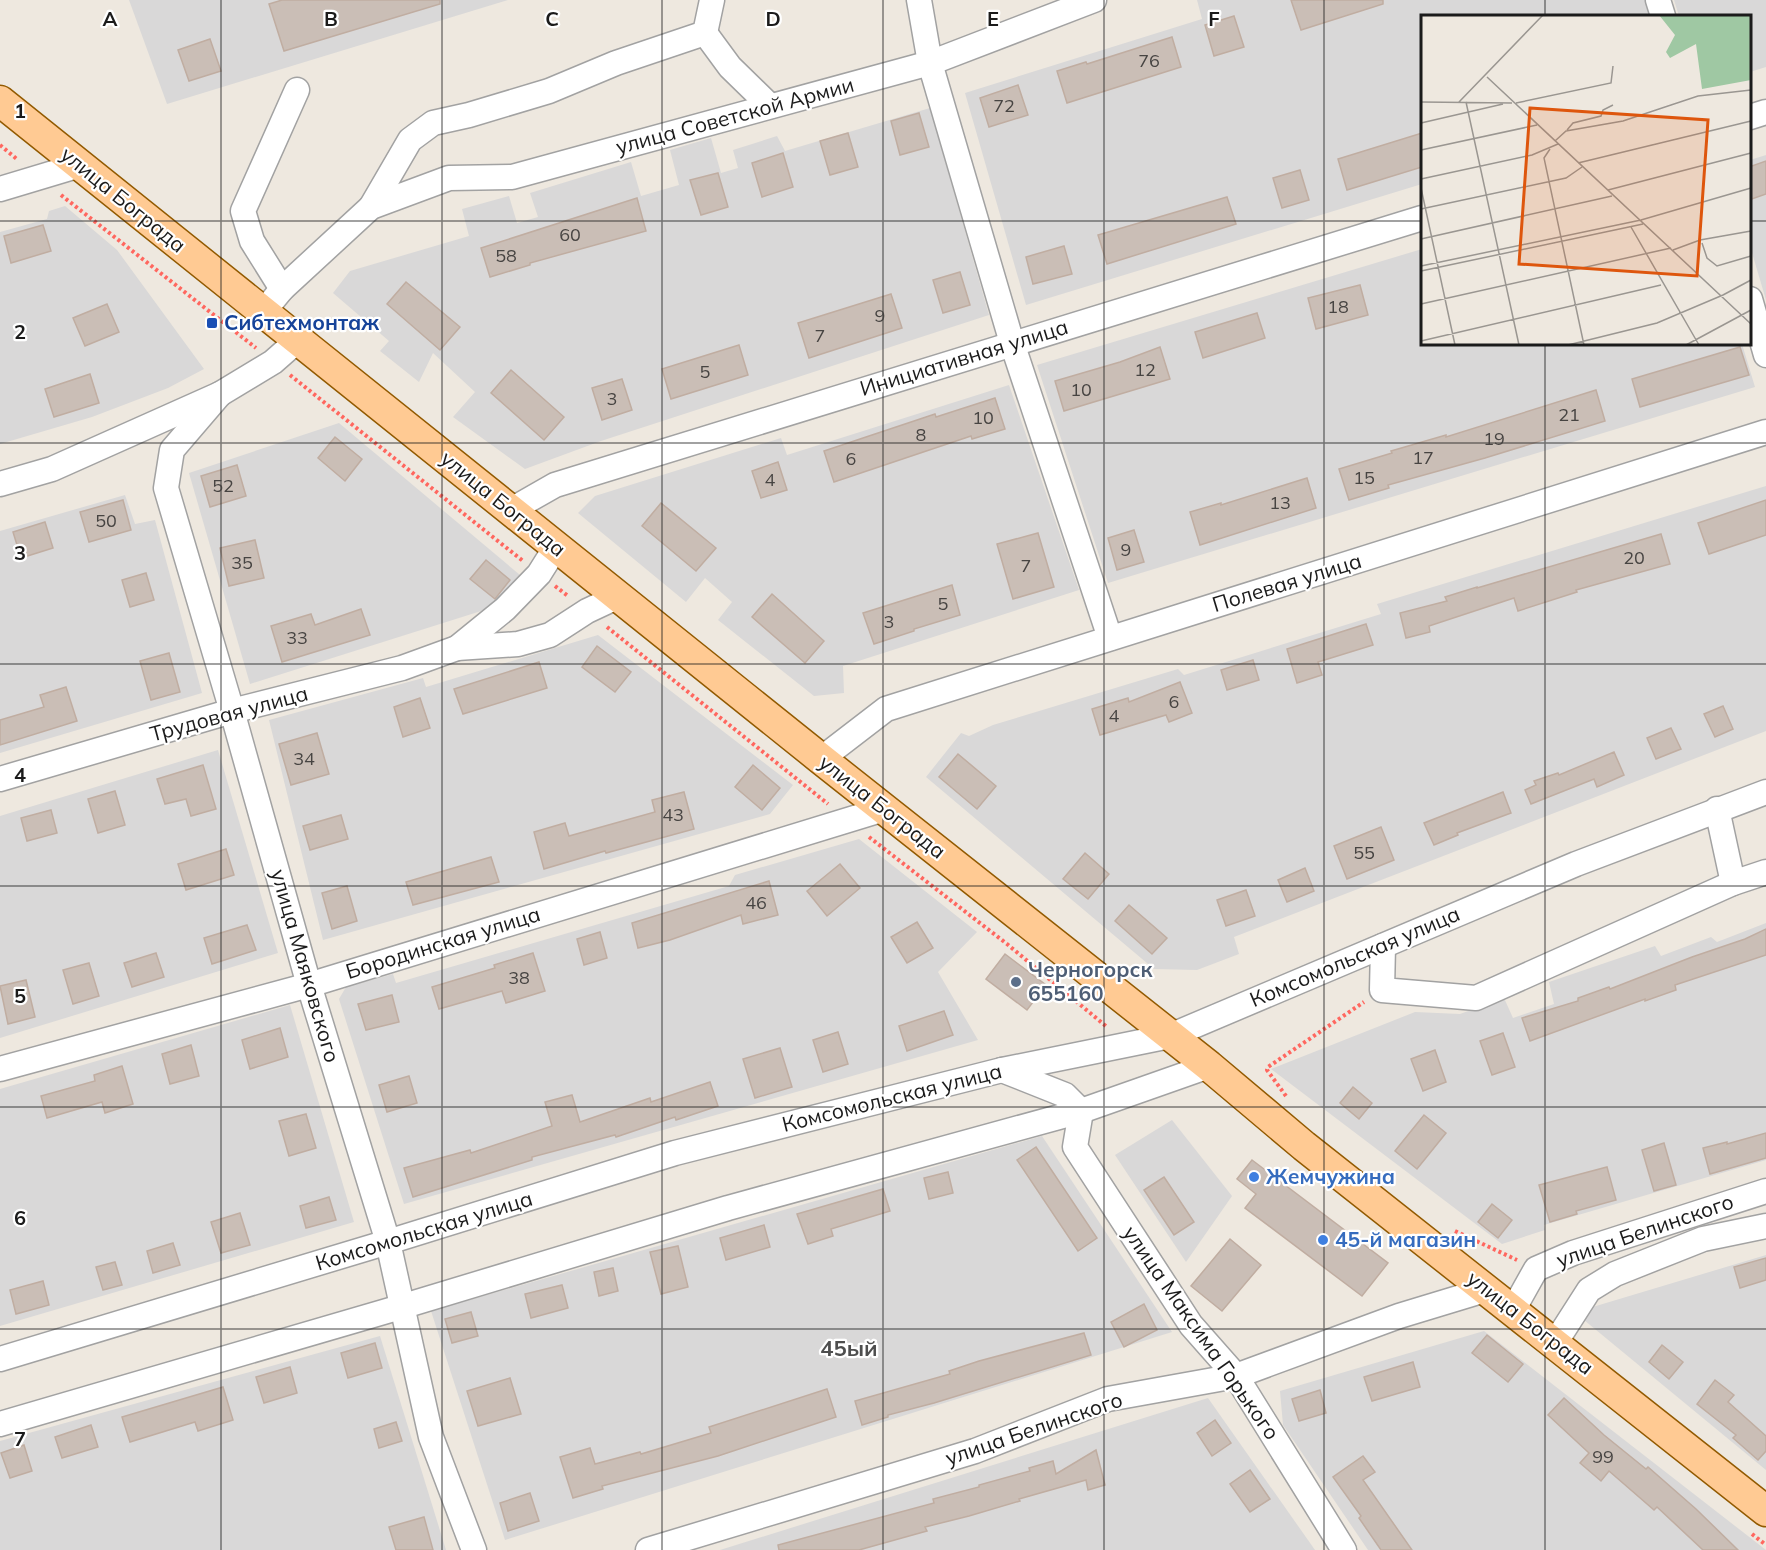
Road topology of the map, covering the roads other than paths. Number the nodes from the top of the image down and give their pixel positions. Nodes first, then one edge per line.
1 (712, 0) edge
2 (919, 0) edge
3 (1094, 0) edge
4 (1658, 0) edge
5 (1663, 15) edge
6 (705, 33) junction
7 (930, 63) junction
8 (297, 90) dead end
9 (0, 101) edge
10 (770, 106) junction
11 (1766, 112) edge
12 (1751, 116) edge
13 (80, 165) junction
14 (0, 189) edge
15 (371, 207) junction
16 (1421, 218) edge
17 (273, 300) junction
18 (1751, 305) edge
19 (298, 340) junction
20 (1012, 343) junction
21 (1766, 354) edge
22 (220, 394) junction
23 (1766, 432) edge
24 (0, 484) edge
25 (512, 510) junction
26 (556, 547) junction
27 (619, 596) junction
28 (1110, 638) junction
29 (457, 648) junction
30 (232, 711) junction
31 (821, 759) junction
32 (0, 779) edge
33 (1766, 792) edge
34 (884, 809) junction
35 (1718, 809) junction
36 (1766, 872) edge
37 (1733, 883) junction
38 (1383, 946) junction
39 (309, 984) junction
40 (1170, 1036) junction
41 (1209, 1066) junction
42 (0, 1069) edge
43 (1002, 1070) junction
44 (1081, 1111) junction
45 (1766, 1191) edge
46 (1766, 1226) edge
47 (388, 1242) junction
48 (1488, 1290) junction
49 (404, 1306) junction
50 (1513, 1310) junction
51 (1555, 1343) junction
52 (0, 1359) edge
53 (1236, 1376) junction
54 (0, 1424) edge
55 (1766, 1511) edge
56 (474, 1550) edge
57 (648, 1550) edge
58 (1344, 1550) edge

1 - 6 street
2 - 7 street
3 - 7 street, улица Советской Армии
4 - 5 street
6 - 10 street
6 - 15 street, улица Советской Армии
7 - 10 street, улица Советской Армии
7 - 20 street
8 - 17 street
9 - 13 main road, улица Бограда
10 - 15 street, улица Советской Армии
11 - 12 street
13 - 14 street
13 - 17 main road, улица Бограда
15 - 17 street, улица Советской Армии
16 - 20 street, Инициативная улица
17 - 19 main road, улица Бограда
18 - 21 street
19 - 22 street
19 - 25 main road, улица Бограда
20 - 25 street, Инициативная улица
20 - 28 street
22 - 24 street
22 - 30 street, улица Маяковского
23 - 28 street, Полевая улица
25 - 26 main road, улица Бограда
26 - 27 main road, улица Бограда
26 - 29 street, Трудовая улица
27 - 29 street, Трудовая улица
27 - 31 main road, улица Бограда
28 - 31 street, Полевая улица
29 - 30 street, Трудовая улица
30 - 32 street, Трудовая улица
30 - 39 street, улица Маяковского
31 - 34 main road, улица Бограда
33 - 35 street, Комсомольская улица
34 - 39 street, Бородинская улица
34 - 40 main road, улица Бограда
35 - 37 street
35 - 38 street, Комсомольская улица
36 - 37 street
37 - 38 street
38 - 40 street, Комсомольская улица
39 - 42 street, Бородинская улица
39 - 47 street, улица Маяковского
40 - 41 main road, улица Бограда
40 - 43 street, Комсомольская улица
41 - 44 street
41 - 48 main road, улица Бограда
43 - 44 street
43 - 47 street, Комсомольская улица
44 - 49 street
44 - 53 street, улица Максима Горького
45 - 50 street, улица Белинского
46 - 51 street
47 - 49 street, улица Маяковского
47 - 52 street, Комсомольская улица
48 - 50 main road, улица Бограда
48 - 53 street, улица Белинского
49 - 54 street
49 - 56 street, улица Маяковского
50 - 51 main road, улица Бограда
51 - 55 main road, улица Бограда
53 - 57 street, улица Белинского
53 - 58 street, улица Максима Горького

